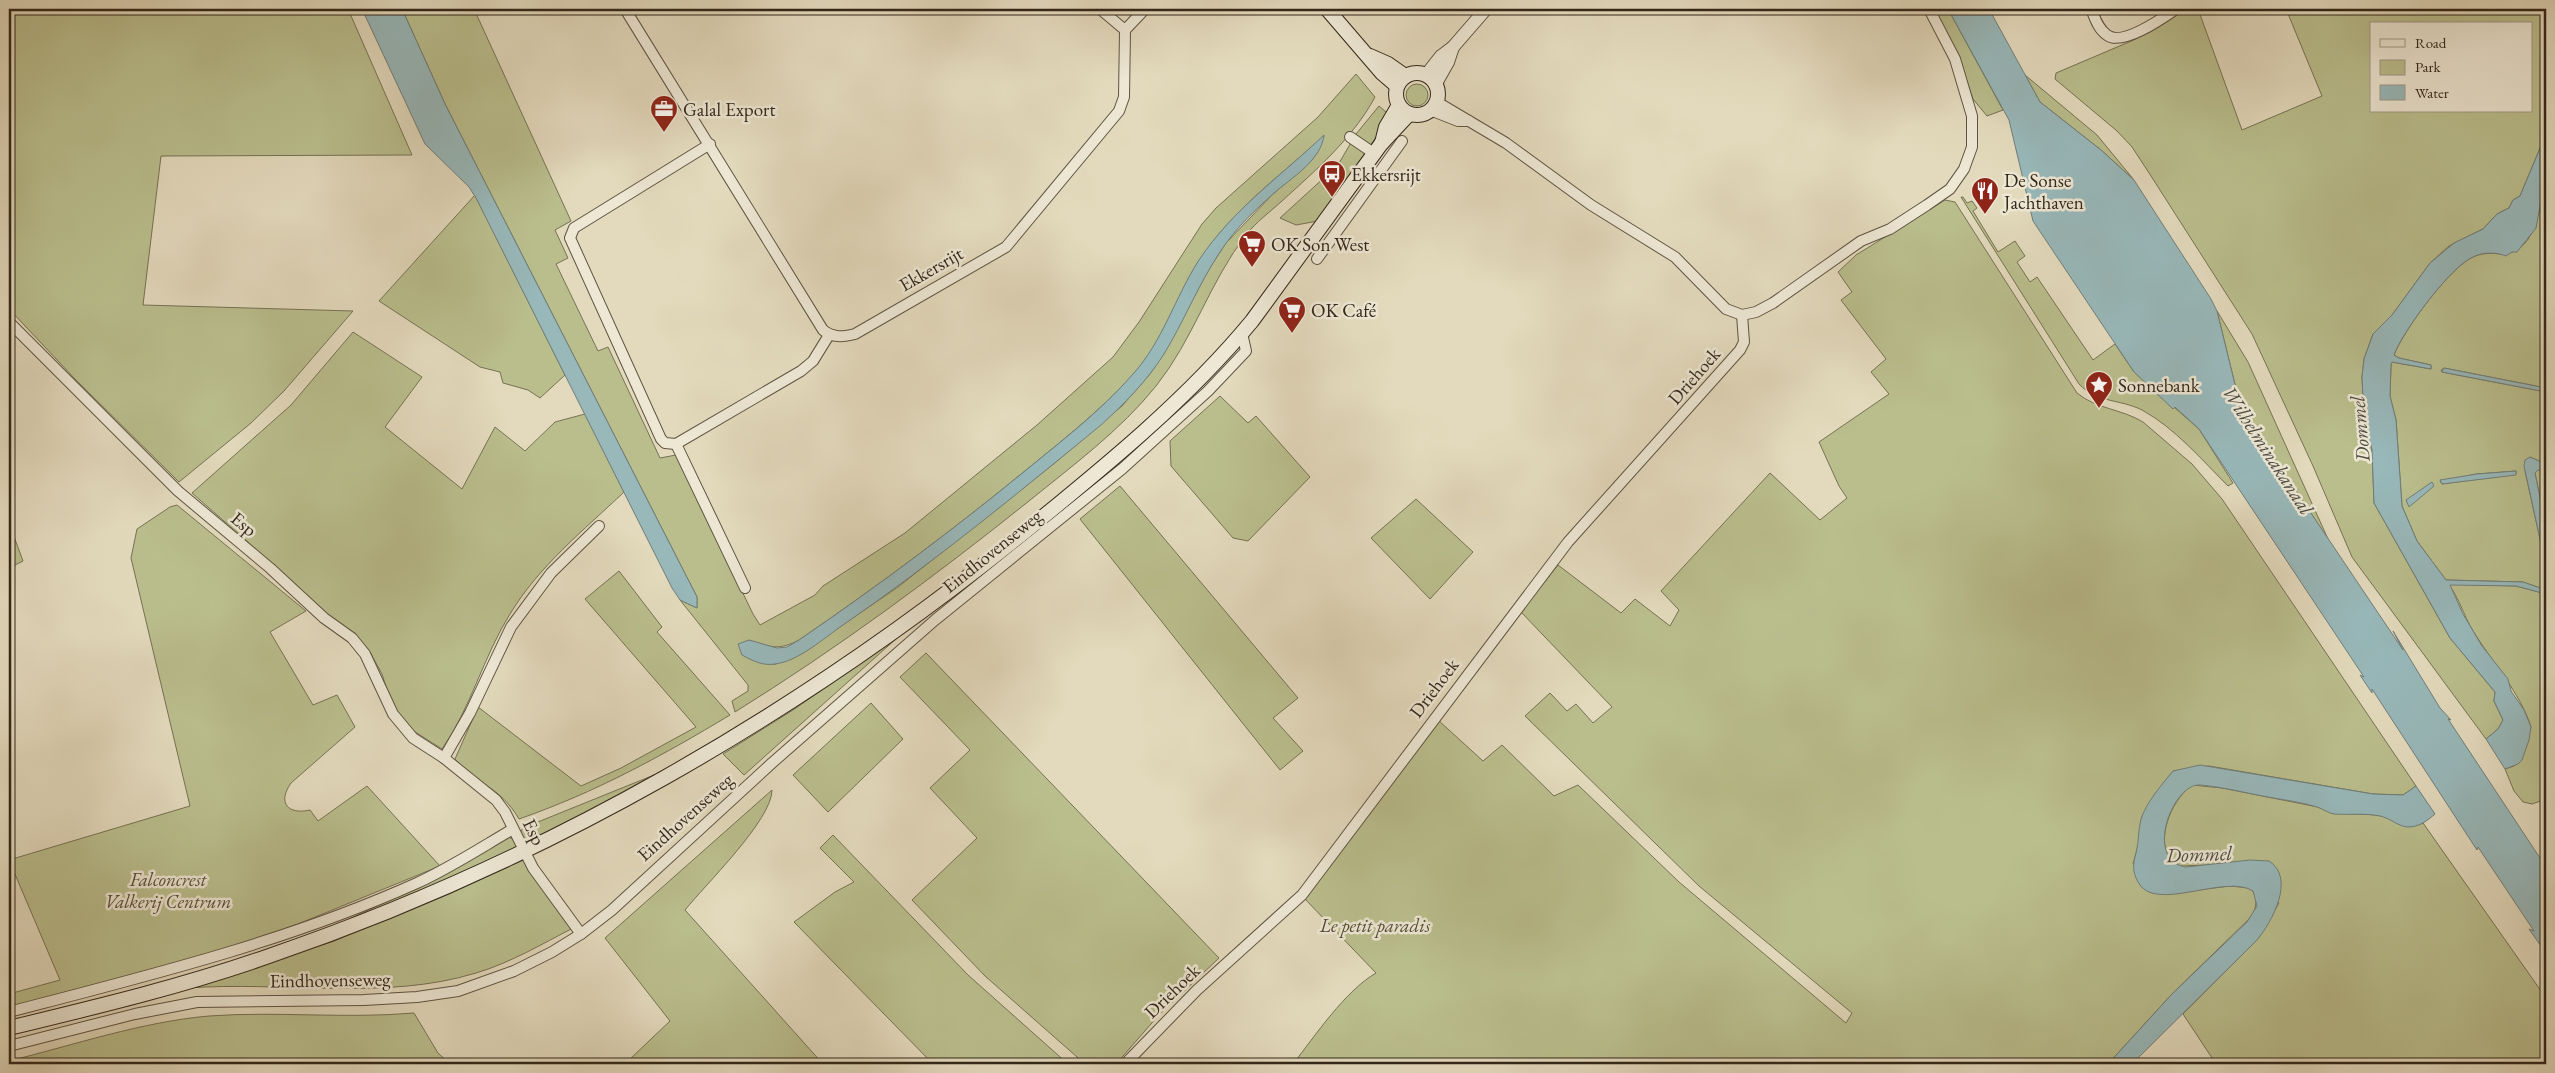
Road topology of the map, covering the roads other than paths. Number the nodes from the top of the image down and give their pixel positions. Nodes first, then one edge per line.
1 (625, 9) edge
2 (1100, 9) edge
3 (1145, 9) edge
4 (1327, 9) edge
5 (1486, 9) edge
6 (1929, 9) edge
7 (2091, 9) edge
8 (2176, 9) edge
9 (1125, 30) junction
10 (1430, 80) junction
11 (1401, 81) junction
12 (1433, 106) junction
13 (1404, 110) junction
14 (1350, 137) dead end
15 (1402, 141) dead end
16 (710, 144) junction
17 (1378, 149) junction
18 (1362, 182) junction
19 (1317, 259) dead end
20 (1742, 315) junction
21 (9, 322) edge
22 (1242, 333) junction
23 (829, 335) junction
24 (676, 444) junction
25 (599, 526) dead end
26 (745, 588) dead end
27 (444, 758) junction
28 (513, 829) junction
29 (525, 852) junction
30 (581, 934) junction
31 (9, 1012) edge
32 (9, 1028) edge
33 (9, 1046) edge
34 (1124, 1064) edge

1 - 16 street
2 - 9 street
3 - 9 street
4 - 11 main road
5 - 10 street
6 - 20 street
7 - 8 street
9 - 23 street, Ekkersrijt
10 - 11 main road
10 - 12 main road
11 - 13 main road
12 - 13 main road
12 - 20 street
13 - 17 main road, Eindhovenseweg
14 - 17 street
15 - 18 street, Eindhovenseweg
16 - 23 street
16 - 24 street
17 - 18 main road, Eindhovenseweg
18 - 19 street, Eindhovenseweg
18 - 22 main road, Eindhovenseweg
20 - 34 street, Driehoek
21 - 27 street, Esp
22 - 29 main road, Eindhovenseweg
22 - 30 street, Eindhovenseweg
23 - 24 street
24 - 26 street
25 - 27 street
27 - 28 street, Esp
28 - 29 street, Esp
28 - 31 street, Eindhovenseweg
29 - 30 street, Esp
29 - 32 main road, Eindhovenseweg
30 - 33 street, Eindhovenseweg

